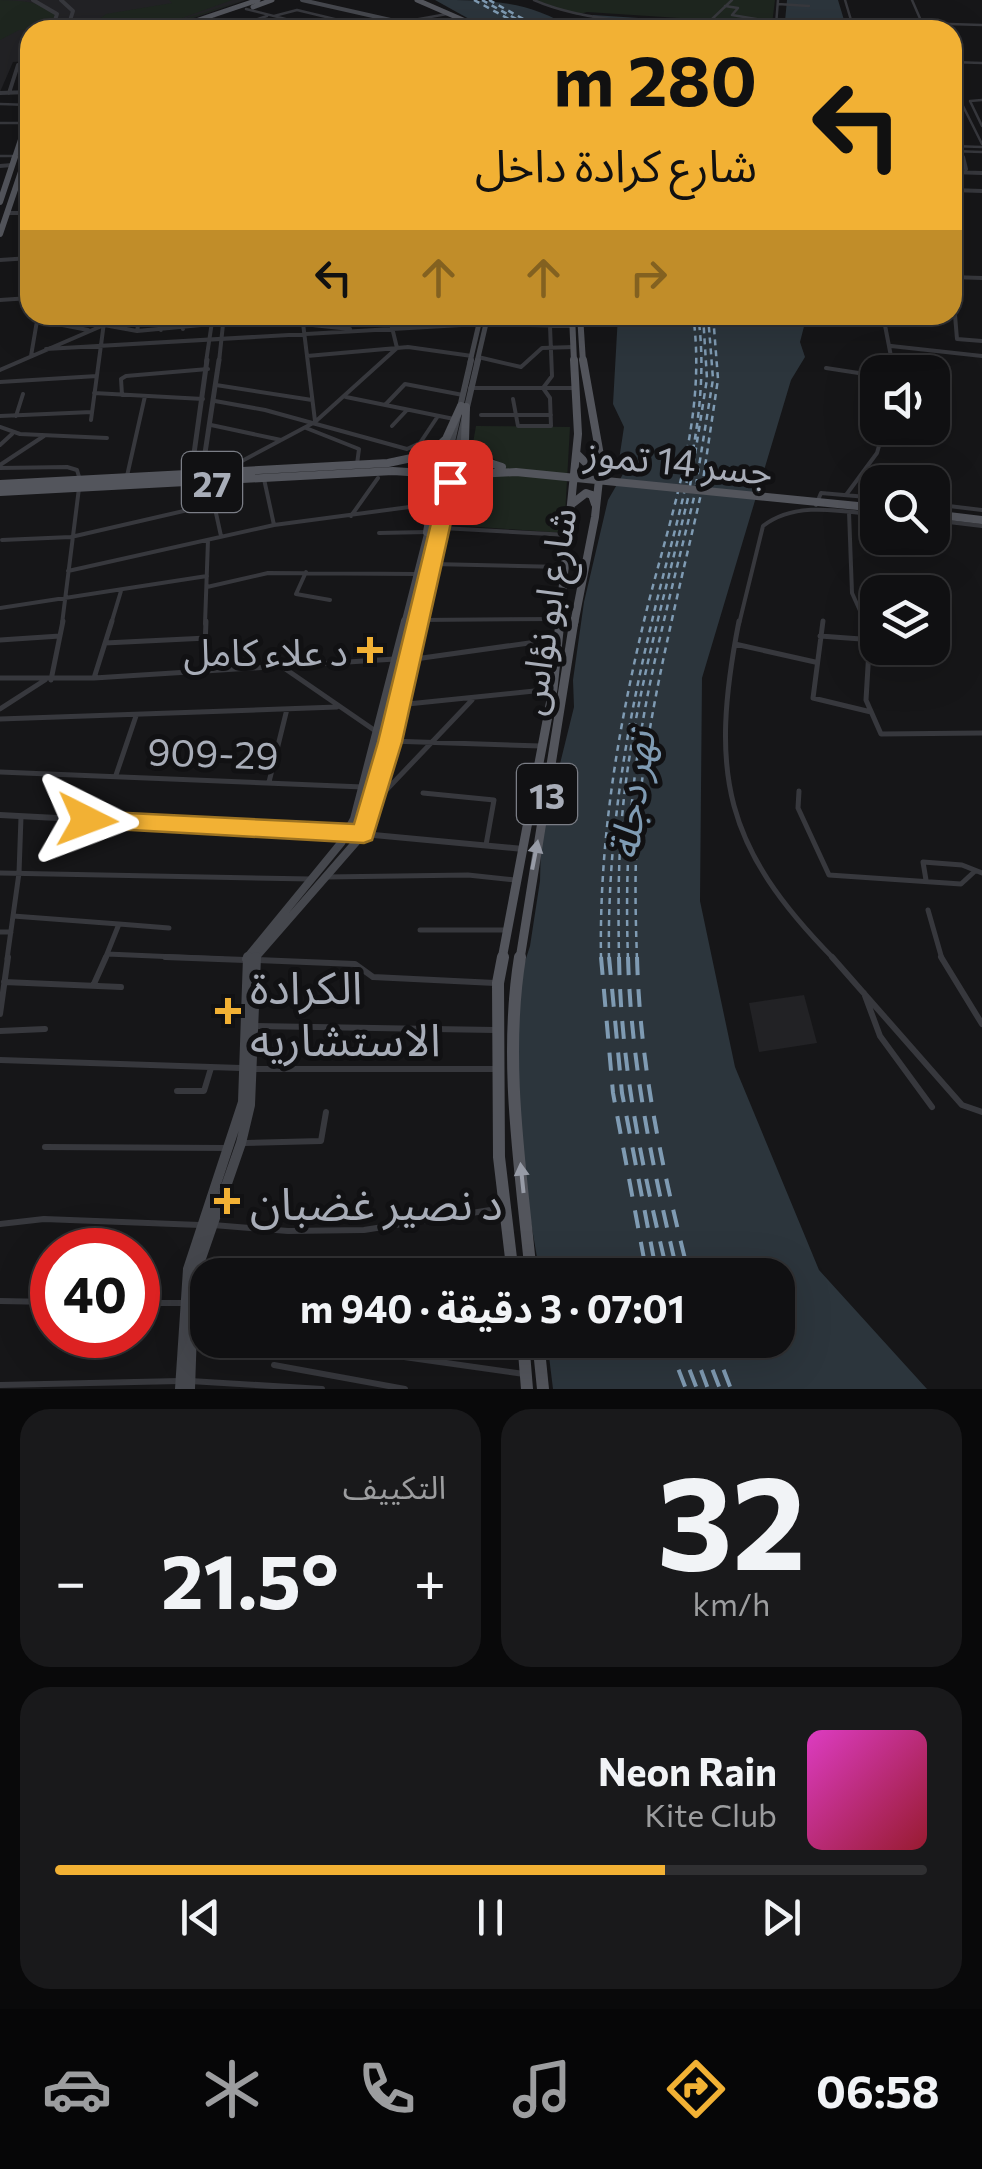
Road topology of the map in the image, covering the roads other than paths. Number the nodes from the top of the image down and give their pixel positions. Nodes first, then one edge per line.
1 (33, 0) edge
2 (61, 0) edge
3 (251, 0) edge
4 (265, 0) edge
5 (302, 0) edge
6 (313, 0) edge
7 (415, 0) edge
8 (534, 0) edge
9 (732, 0) edge
10 (778, 2) edge
11 (572, 6) dead end
12 (725, 6) junction
13 (809, 6) dead end
14 (246, 9) junction
15 (359, 13) junction
16 (582, 13) junction
17 (446, 14) junction
18 (272, 15) junction
19 (327, 17) junction
20 (215, 18) junction
21 (55, 20) edge
22 (71, 20) edge
23 (202, 20) edge
24 (203, 20) edge
25 (205, 20) edge
26 (210, 20) edge
27 (255, 20) edge
28 (292, 20) edge
29 (319, 20) edge
30 (340, 20) joint
31 (392, 20) edge
32 (394, 20) edge
33 (413, 20) edge
34 (457, 20) edge
35 (462, 20) edge
36 (651, 20) edge
37 (711, 20) edge
38 (762, 20) dead end
39 (20, 67) edge
40 (10, 91) junction
41 (20, 92) edge
42 (0, 94) edge
43 (982, 100) edge
44 (962, 105) edge
45 (980, 120) edge
46 (982, 126) edge
47 (20, 141) edge
48 (982, 148) edge
49 (962, 155) edge
50 (0, 156) edge
51 (15, 156) junction
52 (0, 166) edge
53 (12, 166) junction
54 (962, 171) edge
55 (966, 171) junction
56 (982, 172) edge
57 (20, 177) edge
58 (18, 180) junction
59 (7, 181) junction
60 (1, 198) edge
61 (7, 213) junction
62 (20, 213) edge
63 (0, 234) edge
64 (37, 325) edge
65 (67, 325) edge
66 (101, 325) edge
67 (104, 325) edge
68 (109, 325) edge
69 (138, 325) edge
70 (162, 325) edge
71 (184, 325) edge
72 (206, 325) edge
73 (212, 325) edge
74 (223, 325) edge
75 (303, 325) edge
76 (312, 325) edge
77 (391, 325) edge
78 (460, 325) edge
79 (482, 325) edge
80 (516, 325) edge
81 (554, 325) edge
82 (572, 325) edge
83 (580, 325) edge
84 (886, 325) edge
85 (955, 325) edge
86 (550, 326) junction
87 (392, 328) junction
88 (183, 329) junction
89 (88, 330) junction
90 (161, 330) junction
91 (356, 330) junction
92 (136, 331) junction
93 (304, 334) junction
94 (211, 339) junction
95 (221, 339) junction
96 (982, 341) edge
97 (101, 346) junction
98 (891, 346) junction
99 (550, 347) junction
100 (573, 347) junction
101 (397, 348) junction
102 (46, 349) junction
103 (891, 355) edge
104 (31, 356) junction
105 (307, 356) junction
106 (475, 356) junction
107 (982, 356) edge
108 (219, 361) junction
109 (208, 365) junction
110 (826, 368) dead end
111 (0, 370) edge
112 (860, 373) edge
113 (96, 376) junction
114 (0, 382) edge
115 (216, 384) junction
116 (470, 388) junction
117 (544, 388) junction
118 (575, 388) junction
119 (94, 393) junction
120 (23, 394) dead end
121 (122, 394) junction
122 (145, 396) junction
123 (463, 396) junction
124 (346, 397) junction
125 (204, 399) junction
126 (512, 399) dead end
127 (313, 400) junction
128 (215, 401) junction
129 (385, 405) junction
130 (464, 406) junction
131 (407, 410) junction
132 (92, 412) junction
133 (482, 414) dead end
134 (518, 415) junction
135 (0, 416) edge
136 (16, 416) junction
137 (438, 416) junction
138 (551, 416) junction
139 (90, 420) dead end
140 (454, 420) junction
141 (315, 422) junction
142 (211, 424) junction
143 (392, 426) dead end
144 (0, 427) edge
145 (306, 428) junction
146 (14, 432) junction
147 (44, 436) junction
148 (107, 438) dead end
149 (598, 438) junction
150 (283, 440) junction
151 (0, 445) edge
152 (880, 445) edge
153 (577, 446) junction
154 (425, 454) junction
155 (478, 458) junction
156 (358, 464) junction
157 (0, 467) edge
158 (491, 468) junction
159 (424, 473) junction
160 (475, 474) junction
161 (191, 475) junction
162 (202, 475) junction
163 (264, 475) junction
164 (127, 477) junction
165 (218, 477) junction
166 (464, 477) junction
167 (378, 478) dead end
168 (446, 478) junction
169 (80, 484) junction
170 (0, 488) edge
171 (846, 495) junction
172 (860, 500) edge
173 (214, 504) junction
174 (432, 504) junction
175 (860, 504) edge
176 (816, 508) junction
177 (860, 510) edge
178 (849, 512) junction
179 (950, 514) edge
180 (351, 516) junction
181 (595, 516) junction
182 (982, 517) edge
183 (570, 518) junction
184 (274, 525) junction
185 (441, 529) junction
186 (428, 532) junction
187 (379, 533) dead end
188 (568, 535) junction
189 (221, 536) junction
190 (71, 537) junction
191 (2, 540) edge
192 (208, 540) junction
193 (432, 564) junction
194 (564, 567) junction
195 (68, 571) junction
196 (306, 572) junction
197 (417, 574) junction
198 (207, 576) junction
199 (207, 587) junction
200 (121, 591) junction
201 (66, 598) junction
202 (330, 600) dead end
203 (0, 608) edge
204 (860, 611) edge
205 (559, 619) junction
206 (419, 620) junction
207 (823, 621) dead end
208 (60, 636) junction
209 (820, 636) junction
210 (206, 638) junction
211 (557, 639) junction
212 (860, 639) edge
213 (0, 640) edge
214 (104, 642) junction
215 (734, 643) junction
216 (395, 659) junction
217 (408, 660) junction
218 (815, 662) junction
219 (868, 665) edge
220 (282, 666) junction
221 (204, 671) junction
222 (0, 678) edge
223 (94, 678) junction
224 (48, 680) junction
225 (554, 688) junction
226 (474, 698) junction
227 (398, 706) junction
228 (337, 707) junction
229 (0, 709) edge
230 (287, 709) junction
231 (871, 712) junction
232 (136, 716) junction
233 (0, 719) edge
234 (377, 732) junction
235 (982, 733) edge
236 (390, 742) junction
237 (431, 743) junction
238 (544, 746) junction
239 (0, 772) edge
240 (116, 776) junction
241 (269, 782) junction
242 (363, 786) junction
243 (799, 791) dead end
244 (424, 794) dead end
245 (373, 804) junction
246 (0, 816) edge
247 (21, 817) junction
248 (345, 834) junction
249 (364, 834) junction
250 (486, 844) junction
251 (524, 849) junction
252 (978, 872) edge
253 (0, 873) edge
254 (19, 873) junction
255 (326, 877) junction
256 (311, 879) junction
257 (926, 880) junction
258 (518, 881) junction
259 (928, 910) dead end
260 (13, 916) junction
261 (118, 924) junction
262 (169, 928) dead end
263 (420, 930) dead end
264 (507, 930) junction
265 (0, 932) edge
266 (11, 932) junction
267 (107, 954) junction
268 (249, 960) junction
269 (4, 982) junction
270 (498, 983) junction
271 (93, 986) junction
272 (121, 988) dead end
273 (864, 990) junction
274 (0, 1014) edge
275 (982, 1024) edge
276 (252, 1026) junction
277 (45, 1029) dead end
278 (498, 1030) junction
279 (0, 1032) edge
280 (0, 1060) edge
281 (211, 1068) junction
282 (248, 1068) junction
283 (498, 1068) junction
284 (177, 1091) dead end
285 (932, 1106) dead end
286 (326, 1112) dead end
287 (982, 1112) edge
288 (236, 1145) junction
289 (44, 1148) dead end
290 (503, 1208) junction
291 (0, 1224) edge
292 (208, 1225) junction
293 (510, 1258) edge
294 (530, 1258) edge
295 (0, 1301) edge
296 (30, 1302) edge
297 (160, 1303) edge
298 (189, 1303) junction
299 (405, 1358) edge
300 (533, 1358) edge
301 (274, 1365) dead end
302 (527, 1382) edge
303 (0, 1385) edge
304 (185, 1385) edge
305 (322, 1389) edge
306 (405, 1389) edge
307 (543, 1389) edge

1 - 21 street
2 - 22 street
3 - 23 main road
4 - 14 main road
4 - 24 main road
5 - 15 main road
6 - 32 main road
7 - 17 main road
7 - 35 main road
8 - 16 street
9 - 12 street
10 - 13 street
11 - 16 street
12 - 37 street
12 - 38 street
14 - 18 street
14 - 20 main road
15 - 30 street
15 - 31 main road
16 - 36 street
17 - 33 street
17 - 34 main road
18 - 19 street
18 - 27 street
18 - 28 street
19 - 29 street
19 - 30 street
20 - 25 main road
20 - 26 street
39 - 40 street
40 - 41 street
40 - 42 street
43 - 45 street
44 - 48 street
45 - 46 street
47 - 51 main road
49 - 55 street
50 - 51 street
51 - 53 main road
52 - 53 street
53 - 59 main road
54 - 55 street
55 - 56 street
57 - 58 main road
58 - 59 main road
58 - 61 main road
59 - 60 main road
61 - 62 street
61 - 63 main road
64 - 104 street
65 - 89 street
66 - 89 street
67 - 97 street
68 - 92 street
69 - 92 street
70 - 90 street
71 - 88 street
72 - 88 street
73 - 94 street
74 - 95 street
75 - 93 street
76 - 91 street
77 - 87 street
78 - 87 street
79 - 106 main road
80 - 86 street
81 - 86 street
82 - 100 main road, شارع ابو نؤاس / 13
83 - 149 main road, شارع ابو نؤاس / 13
84 - 98 street
85 - 96 street
86 - 99 street
87 - 91 street
87 - 101 street
88 - 90 street
89 - 102 street
90 - 92 street
91 - 93 street
93 - 95 street
93 - 105 street
94 - 95 street
94 - 97 street
94 - 109 street
95 - 108 street
97 - 102 street
97 - 113 street
98 - 103 street
98 - 107 street
99 - 100 street
99 - 106 street
99 - 117 street
100 - 118 main road, شارع ابو نؤاس / 13
101 - 105 street
101 - 106 street
101 - 124 street
102 - 104 street
104 - 111 street
105 - 127 street
106 - 116 main road
106 - 123 main road
108 - 109 street
108 - 115 street
109 - 121 street
109 - 125 street
110 - 112 street
113 - 114 street
113 - 119 street
115 - 127 street
115 - 128 street
116 - 117 street
116 - 130 main road
117 - 118 street
117 - 138 street
118 - 153 main road, شارع ابو نؤاس / 13
119 - 121 street
119 - 132 street
120 - 136 street
121 - 122 street
122 - 125 street
122 - 164 street
123 - 129 street
123 - 130 main road
124 - 129 street
124 - 141 street
125 - 161 street
126 - 134 street
127 - 141 street
128 - 141 street
128 - 142 street
129 - 131 street
130 - 140 main road
130 - 155 main road
130 - 168 main road
131 - 137 street
131 - 143 street
132 - 136 street
132 - 139 street
133 - 134 street
134 - 138 street
134 - 138 street
135 - 136 street
137 - 140 street
137 - 141 street
140 - 154 main road
141 - 145 street
142 - 150 street
142 - 162 street
144 - 146 street
145 - 150 street
145 - 156 street
146 - 147 street
146 - 151 street
147 - 148 street
147 - 157 street
149 - 153 main road
149 - 181 main road, شارع ابو نؤاس / 13
150 - 165 street
152 - 171 street
153 - 183 main road, شارع ابو نؤاس / 13
154 - 155 main road, جسر 14 تموز
154 - 156 main road, 27
154 - 159 main road
155 - 158 main road, جسر 14 تموز
155 - 160 main road
156 - 163 main road, 27
157 - 169 street
158 - 160 main road, جسر 14 تموز
158 - 175 main road, جسر 14 تموز
159 - 163 main road, 27
159 - 166 main road
159 - 174 main road
160 - 166 main road
161 - 162 main road, 27
161 - 164 main road, 27
162 - 165 main road, 27
163 - 165 main road, 27
163 - 184 street
164 - 169 main road, 27
165 - 169 main road, 27
165 - 173 street
166 - 185 main road
167 - 180 street
168 - 185 main road
168 - 186 main road
169 - 170 main road, 27
169 - 190 street
171 - 172 street
171 - 176 street
173 - 189 street
173 - 190 street
174 - 180 street
174 - 186 main road
176 - 178 street
176 - 215 street
177 - 178 street
178 - 204 street
179 - 182 main road
180 - 184 street
181 - 183 main road
294 -> 181 main road, شارع ابو نؤاس / 13
183 - 188 main road, شارع ابو نؤاس / 13
184 - 189 street
185 - 188 street
185 - 193 main road
186 - 187 street
186 - 197 main road
188 - 194 main road, شارع ابو نؤاس / 13
189 - 192 street
190 - 191 street
190 - 195 street
192 - 195 street
192 - 198 street
193 - 194 street
193 - 206 main road
194 - 205 main road, شارع ابو نؤاس / 13
195 - 201 street
196 - 197 street
196 - 199 street
196 - 202 street
197 - 216 main road
198 - 199 street
198 - 200 street
199 - 210 street
200 - 201 street
200 - 214 street
201 - 203 street
201 - 208 street
205 - 206 street
205 - 211 main road, شارع ابو نؤاس / 13
206 - 217 main road
207 - 209 street
208 - 213 street
208 - 224 street
209 - 212 street
209 - 218 street
210 - 214 street
210 - 221 street
211 - 217 street
211 - 225 main road, شارع ابو نؤاس / 13
214 - 223 street
215 - 218 street
215 - 273 street
216 - 220 street
216 - 234 main road
217 - 227 main road
218 - 231 street
219 - 231 street
220 - 221 street
220 - 228 street
221 - 223 street
222 - 224 street
223 - 224 street
224 - 229 street
225 - 226 street
225 - 238 main road, شارع ابو نؤاس / 13
226 - 227 street
226 - 237 street
227 - 236 main road
228 - 230 street
228 - 234 street
230 - 232 street
230 - 241 street
231 - 235 street
232 - 233 street
232 - 240 street
234 - 242 main road
236 - 237 street
236 - 245 main road
237 - 238 street
237 - 245 street
238 - 251 main road, شارع ابو نؤاس / 13
239 - 240 street, 909-29
240 - 241 street, 909-29
241 - 242 street, 909-29
242 - 248 main road
243 - 257 street
244 - 250 street
245 - 249 main road
246 - 247 street
247 - 248 street
247 - 254 street
248 - 249 street
248 - 256 main road
249 - 250 street
249 - 255 main road
250 - 251 street
251 - 258 main road, شارع ابو نؤاس / 13
252 - 257 street
252 - 257 street
253 - 254 street
254 - 256 street
254 - 260 street
255 - 258 street
255 - 268 main road
256 - 268 main road
258 - 264 main road, شارع ابو نؤاس / 13
259 - 275 street
260 - 261 street
260 - 266 street
261 - 262 street
261 - 267 street
263 - 264 street
264 - 270 main road, شارع ابو نؤاس / 13
265 - 266 street
266 - 269 street
267 - 268 street
267 - 271 street
268 - 270 street
268 - 276 main road
268 - 282 main road
269 - 271 street
269 - 274 street
270 - 278 main road, شارع ابو نؤاس / 13
271 - 272 street
273 - 285 street
273 - 287 street
276 - 278 street
276 - 282 main road
277 - 279 street
278 - 283 main road, شارع ابو نؤاس / 13
280 - 281 street
281 - 282 street
281 - 284 street
282 - 283 street
282 - 288 main road
283 - 290 main road, شارع ابو نؤاس / 13
286 - 288 street
288 - 289 street
288 - 292 main road
290 - 292 street
290 - 293 main road, شارع ابو نؤاس / 13
291 - 292 street
292 - 298 main road
295 - 296 street
297 - 298 street
298 - 304 main road
299 - 302 street
300 - 307 main road
301 - 306 street
303 - 304 street
304 - 305 street

